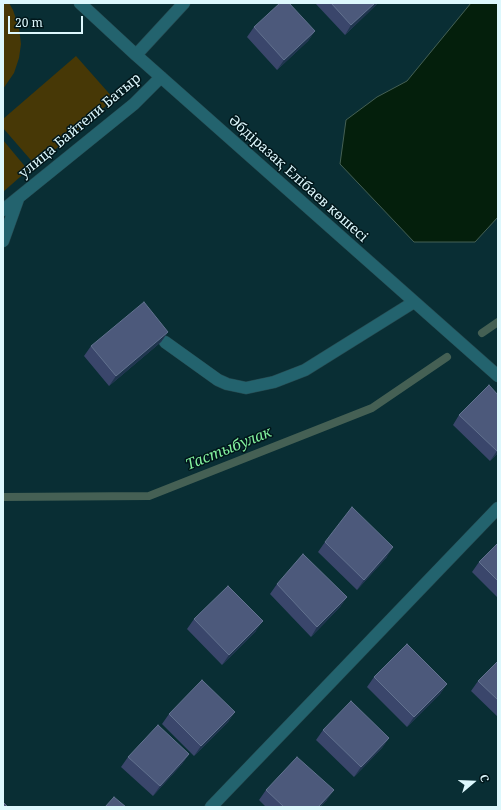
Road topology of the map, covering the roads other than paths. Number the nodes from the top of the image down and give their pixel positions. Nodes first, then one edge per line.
1 (80, 3) edge
2 (184, 3) edge
3 (136, 55) junction
4 (160, 77) junction
5 (19, 198) junction
6 (3, 210) edge
7 (3, 241) edge
8 (414, 302) junction
9 (165, 342) edge
10 (498, 376) edge
11 (498, 508) edge
12 (211, 807) edge

1 - 3 street, Әбдіразақ Елібаев көшесі
2 - 3 street, улица Байтели Батыр
3 - 4 street, Әбдіразақ Елібаев көшесі
4 - 5 street, улица Байтели Батыр
4 - 8 street, Әбдіразақ Елібаев көшесі
5 - 6 street, улица Байтели Батыр
5 - 7 street
8 - 9 street
8 - 10 street, Әбдіразақ Елібаев көшесі
11 - 12 street

